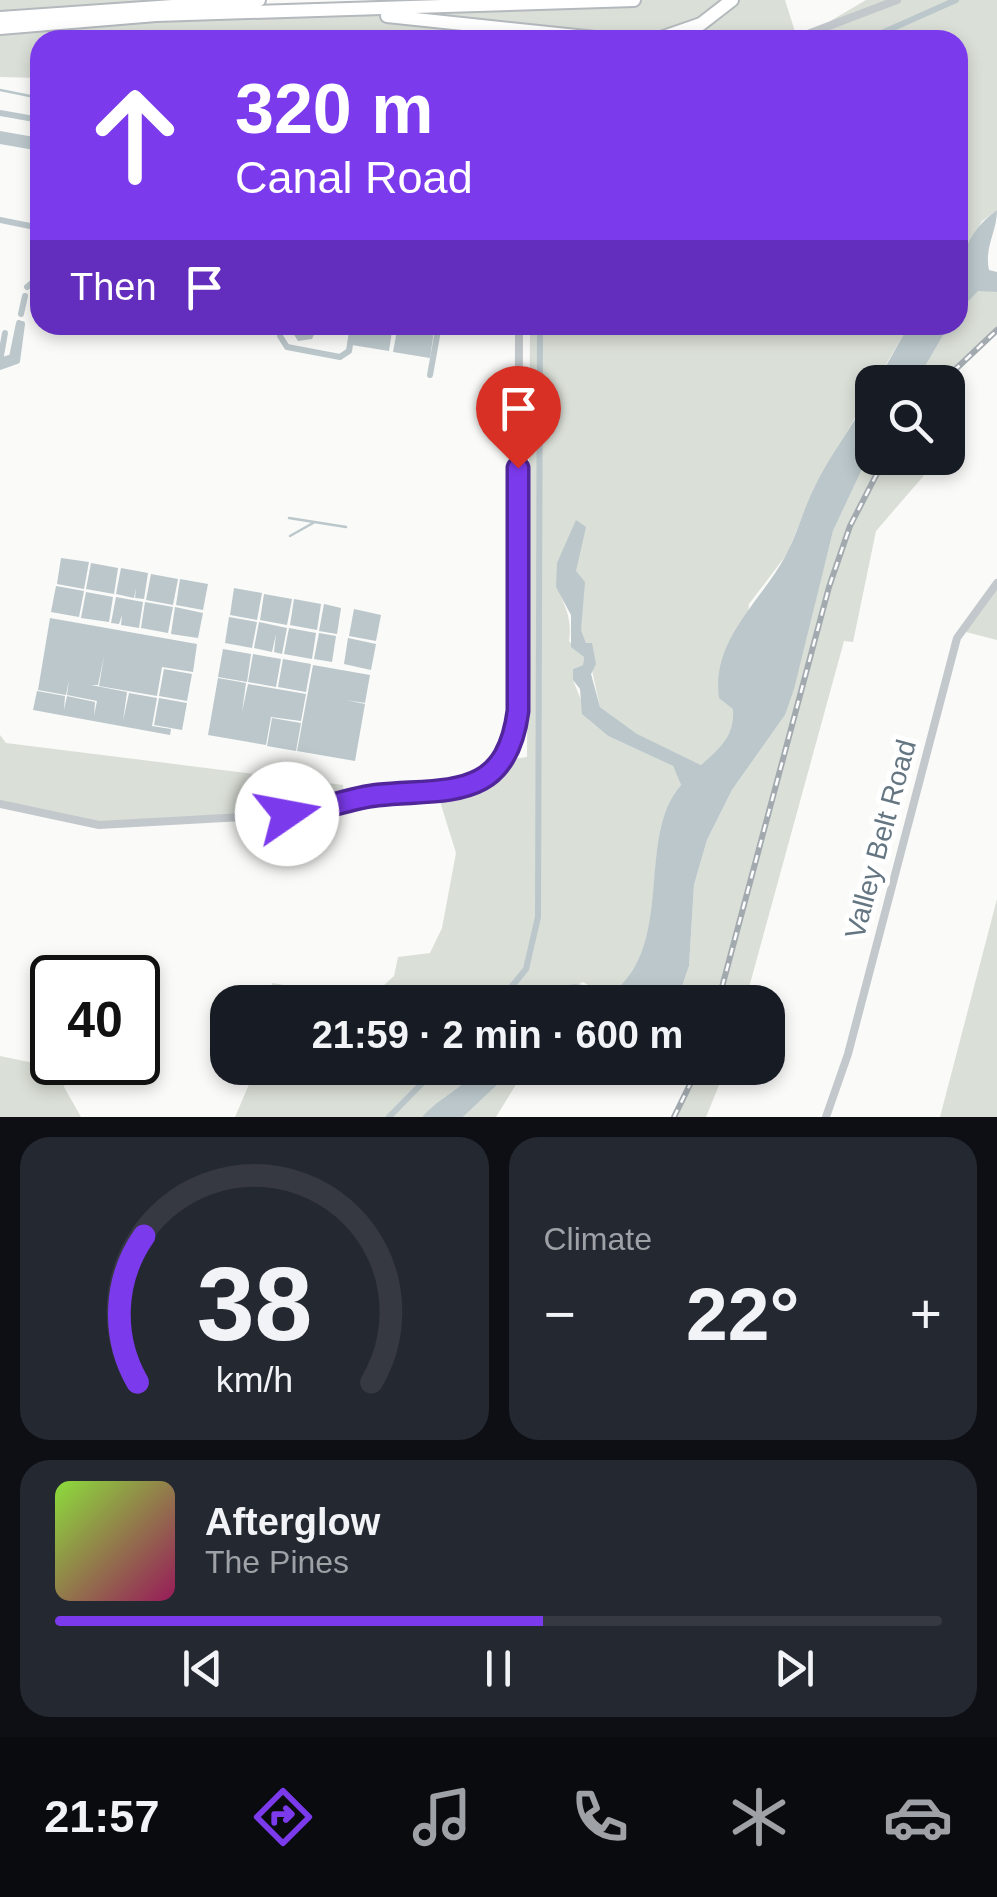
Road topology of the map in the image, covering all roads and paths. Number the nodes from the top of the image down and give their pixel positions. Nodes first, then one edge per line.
1 (259, 0) edge
2 (634, 0) edge
3 (732, 0) edge
4 (898, 0) edge
5 (310, 12) junction
6 (0, 18) edge
7 (0, 28) edge
8 (530, 30) edge
9 (681, 30) edge
10 (818, 30) edge
11 (519, 335) edge
12 (997, 583) edge
13 (0, 804) edge
14 (826, 1117) edge

1 - 6 highway
2 - 5 highway
3 - 9 highway
4 - 10 street
5 - 7 highway
5 - 8 highway
11 - 13 street
12 - 14 street, Valley Belt Road

